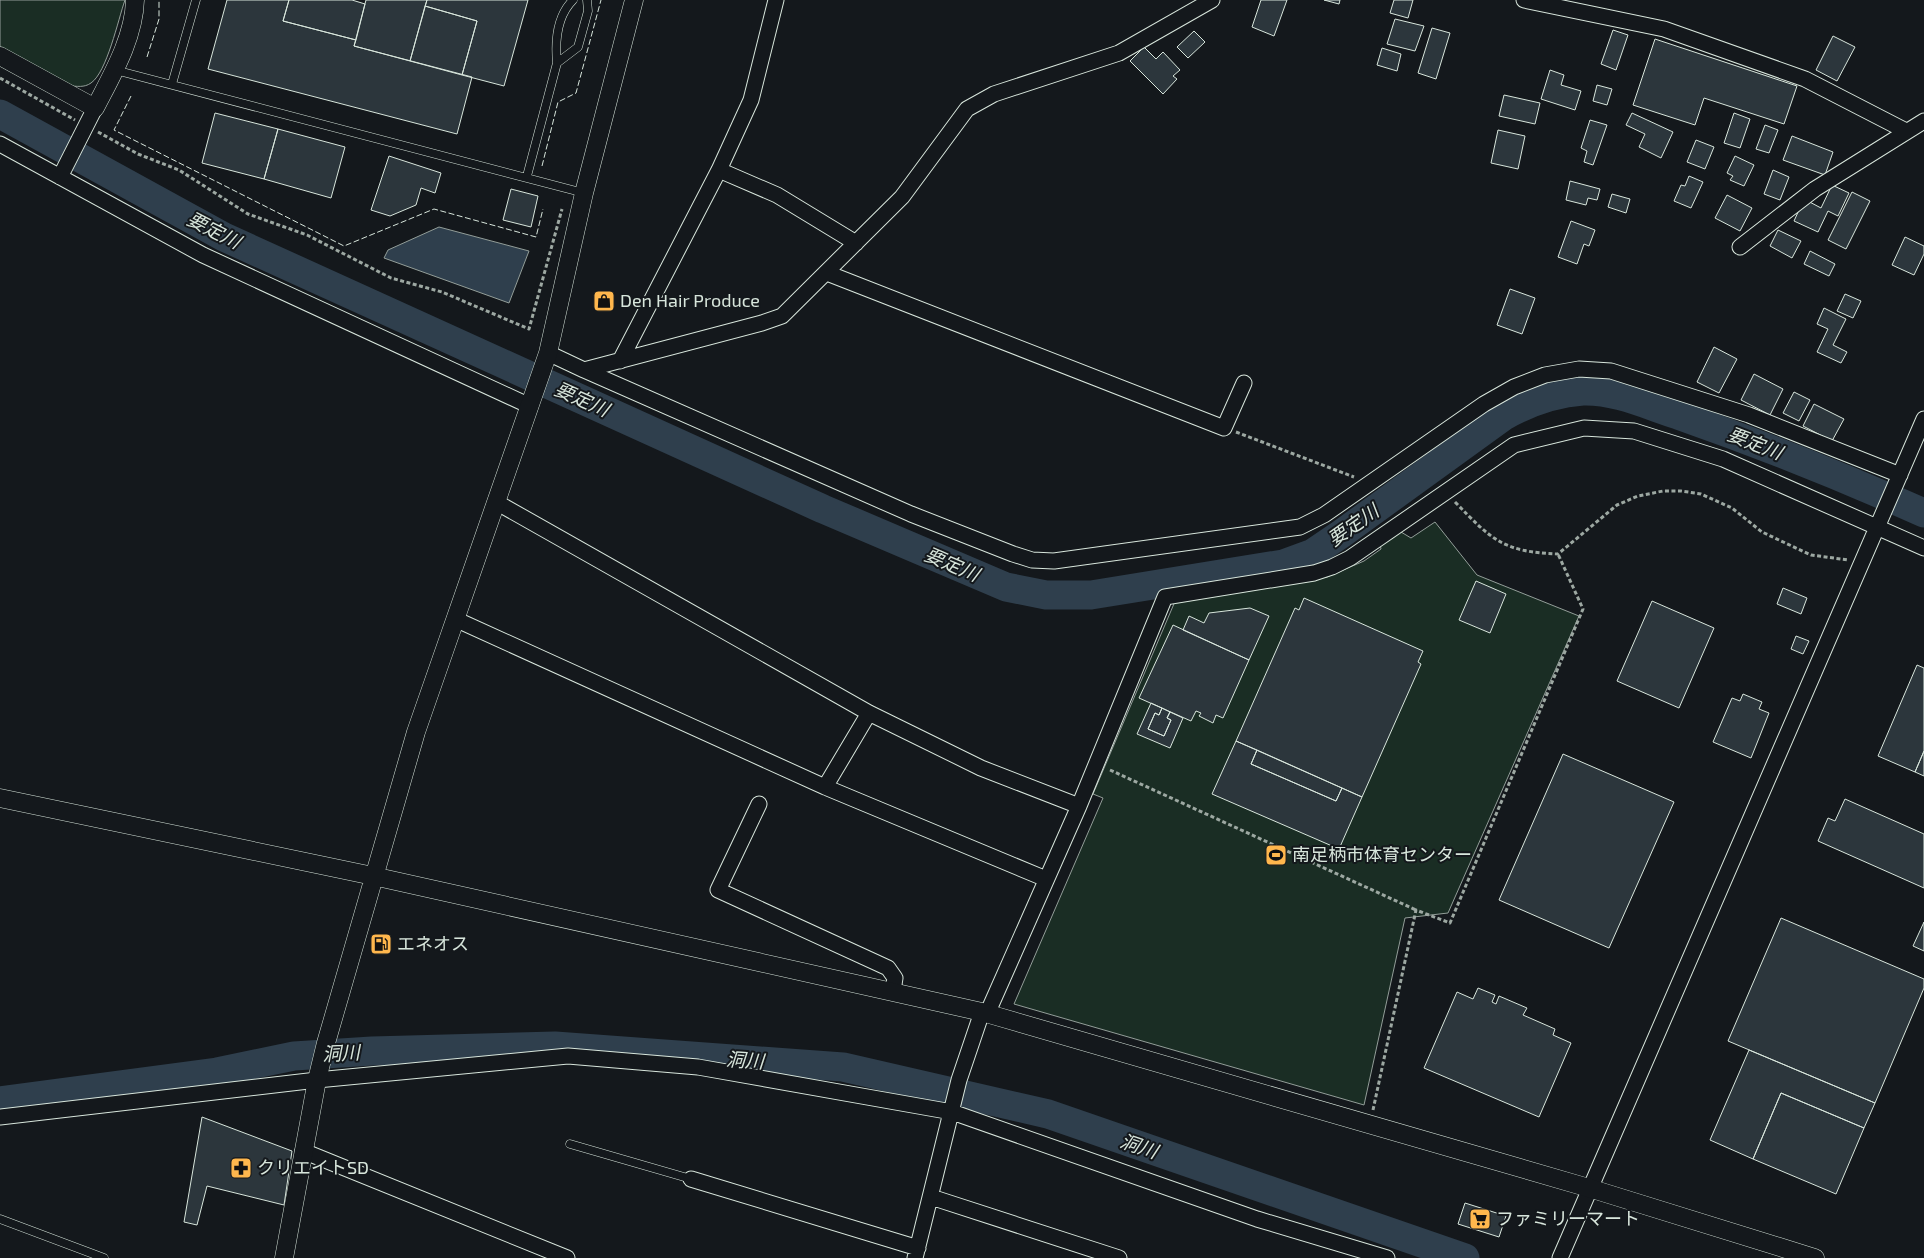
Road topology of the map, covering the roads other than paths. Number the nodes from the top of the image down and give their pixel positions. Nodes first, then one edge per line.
1 (135, 0) edge
2 (196, 0) edge
3 (573, 0) edge
4 (588, 0) edge
5 (634, 0) edge
6 (776, 0) edge
7 (1212, 0) edge
8 (1524, 0) edge
9 (0, 56) edge
10 (557, 63) junction
11 (114, 70) junction
12 (172, 84) junction
13 (94, 108) junction
14 (1924, 121) edge
15 (1906, 131) junction
16 (0, 144) edge
17 (719, 170) junction
18 (62, 173) junction
19 (528, 176) junction
20 (584, 193) junction
21 (856, 243) junction
22 (1740, 248) dead end
23 (827, 273) junction
24 (548, 353) junction
25 (620, 361) junction
26 (584, 370) junction
27 (1244, 383) dead end
28 (530, 406) junction
29 (1924, 419) edge
30 (1898, 478) junction
31 (496, 502) junction
32 (1880, 521) junction
33 (1924, 548) edge
34 (455, 619) junction
35 (869, 713) junction
36 (826, 787) junction
37 (0, 798) edge
38 (759, 804) dead end
39 (1079, 806) junction
40 (373, 876) junction
41 (1046, 879) junction
42 (893, 991) junction
43 (984, 1013) junction
44 (317, 1080) junction
45 (953, 1108) junction
46 (0, 1117) edge
47 (570, 1144) dead end
48 (303, 1151) junction
49 (691, 1179) joint
50 (1589, 1188) junction
51 (931, 1197) junction
52 (0, 1220) edge
53 (916, 1253) edge
54 (104, 1258) edge
55 (284, 1258) edge
56 (568, 1258) edge
57 (1118, 1258) edge
58 (1387, 1258) edge
59 (1560, 1258) edge
60 (1816, 1258) edge

1 - 11 street
2 - 12 lane
3 - 10 lane
4 - 10 lane
5 - 20 street
6 - 17 street
7 - 21 street
8 - 15 street
9 - 13 street
10 - 19 lane
11 - 12 lane
11 - 13 street
12 - 19 lane
13 - 18 street
14 - 15 street
15 - 22 street
16 - 18 street
17 - 21 street
17 - 25 street
18 - 28 street
19 - 20 lane
20 - 24 street
21 - 23 street
23 - 25 street
23 - 27 street
24 - 26 street
24 - 28 street
25 - 26 street
26 - 30 street
28 - 31 street
29 - 30 street
30 - 32 street
31 - 34 street
31 - 35 street
32 - 33 street
32 - 39 street
32 - 50 street
34 - 36 street
34 - 40 street
35 - 36 street
35 - 39 street
36 - 41 street
37 - 40 street
38 - 42 street
39 - 41 street
40 - 42 street
40 - 44 street
41 - 43 street
42 - 43 street
43 - 45 street
43 - 50 street
44 - 45 street
44 - 46 street
44 - 48 street
45 - 51 street
45 - 58 street
47 - 49 lane
48 - 55 street
48 - 56 street
49 - 53 street
50 - 59 street
50 - 60 street
51 - 53 street
51 - 57 street
52 - 54 lane

